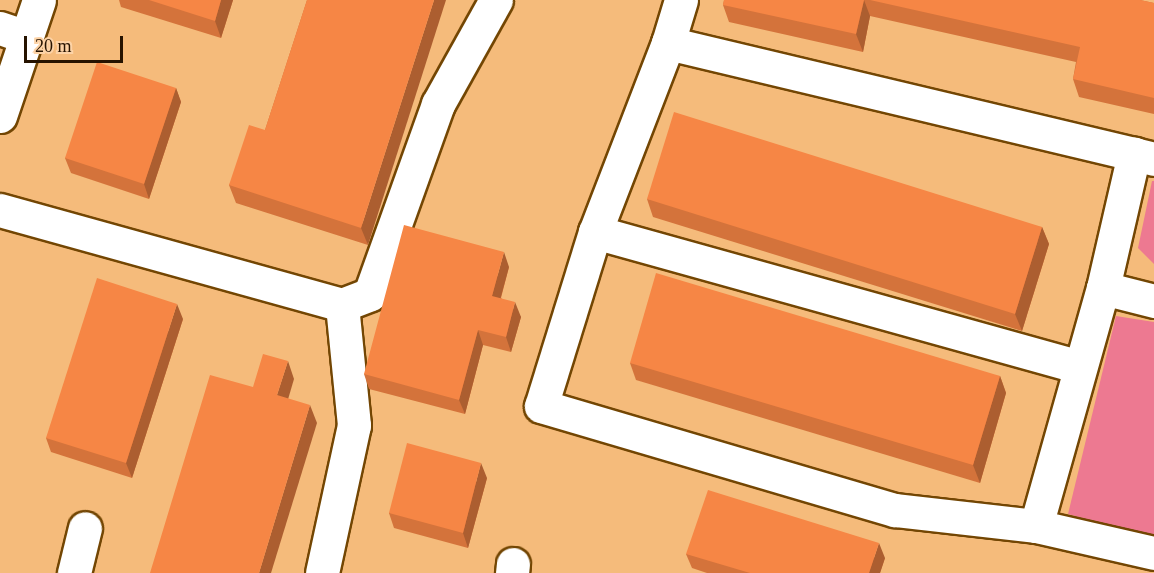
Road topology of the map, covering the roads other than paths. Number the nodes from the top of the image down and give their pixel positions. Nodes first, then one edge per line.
1 (39, 0) edge
2 (496, 0) edge
3 (681, 0) edge
4 (13, 32) edge
5 (668, 43) junction
6 (0, 116) edge
7 (1144, 156) edge
8 (0, 210) edge
9 (595, 232) junction
10 (1103, 288) junction
11 (1154, 301) edge
12 (342, 305) junction
13 (1080, 367) junction
14 (1036, 526) junction
15 (85, 528) dead end
16 (1154, 553) edge
17 (74, 573) edge
18 (322, 573) edge

1 - 4 lane
2 - 12 lane
3 - 5 lane
4 - 6 lane
5 - 7 lane
5 - 9 lane
7 - 10 lane
8 - 12 lane
9 - 13 lane
9 - 14 lane
10 - 11 lane
10 - 13 lane
12 - 18 lane
13 - 14 lane
14 - 16 lane
15 - 17 lane

